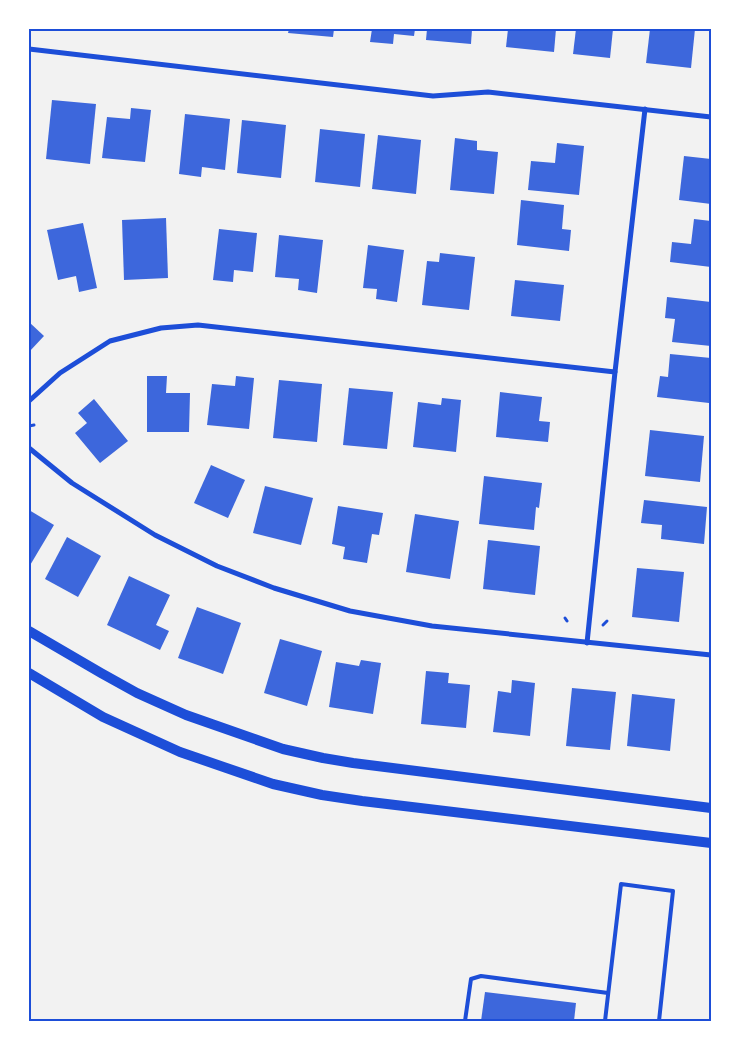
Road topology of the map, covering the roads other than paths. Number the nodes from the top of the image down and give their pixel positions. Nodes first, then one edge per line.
1 (29, 50) edge
2 (645, 110) junction
3 (711, 117) edge
4 (615, 372) junction
5 (29, 401) edge
6 (29, 448) edge
7 (29, 631) edge
8 (587, 643) junction
9 (711, 655) edge
10 (29, 673) edge
11 (711, 808) edge
12 (711, 843) edge
13 (608, 993) junction
14 (465, 1021) edge
15 (604, 1021) edge
16 (659, 1021) edge

1 - 2 street
2 - 3 street
2 - 4 street
4 - 5 street
4 - 8 street
6 - 8 street
7 - 11 main road
8 - 9 street
10 - 12 main road
13 - 14 lane
13 - 15 lane
13 - 16 lane

